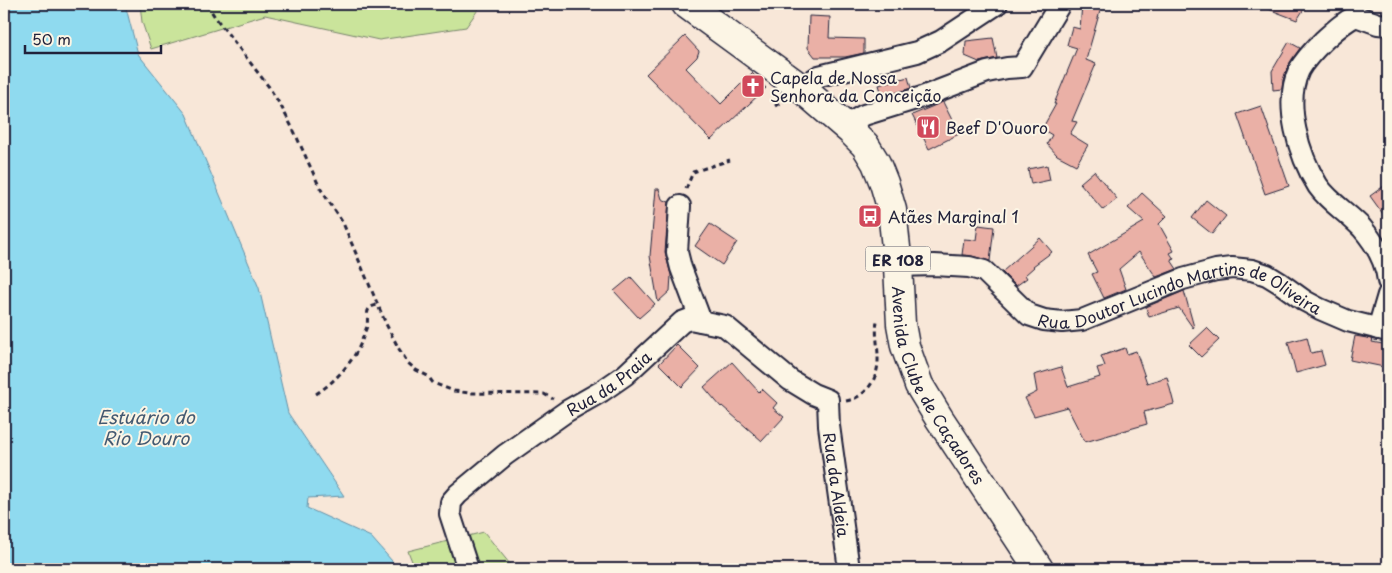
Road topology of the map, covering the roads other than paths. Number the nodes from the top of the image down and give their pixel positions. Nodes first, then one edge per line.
1 (686, 4) edge
2 (997, 4) edge
3 (1060, 4) edge
4 (1358, 10) edge
5 (1388, 25) edge
6 (801, 88) junction
7 (845, 126) junction
8 (680, 206) road end
9 (898, 266) junction
10 (1388, 282) edge
11 (1388, 296) edge
12 (701, 322) junction
13 (1383, 330) edge
14 (828, 400) joint
15 (468, 569) edge
16 (849, 569) edge
17 (1039, 569) edge

1 - 6 main road, Avenida Clube de Caçadores / ER 108
2 - 6 street
3 - 7 street
4 - 5 street
4 - 10 street
6 - 7 main road, Avenida Clube de Caçadores / ER 108
7 - 9 main road, Avenida Clube de Caçadores / ER 108
8 - 12 street
9 - 13 street, Rua Doutor Lucindo Martins de Oliveira
9 - 17 main road, Avenida Clube de Caçadores / ER 108
11 - 13 street
12 - 14 street, Rua da Praia
12 - 15 street, Rua da Praia
14 - 16 street, Rua da Aldeia

